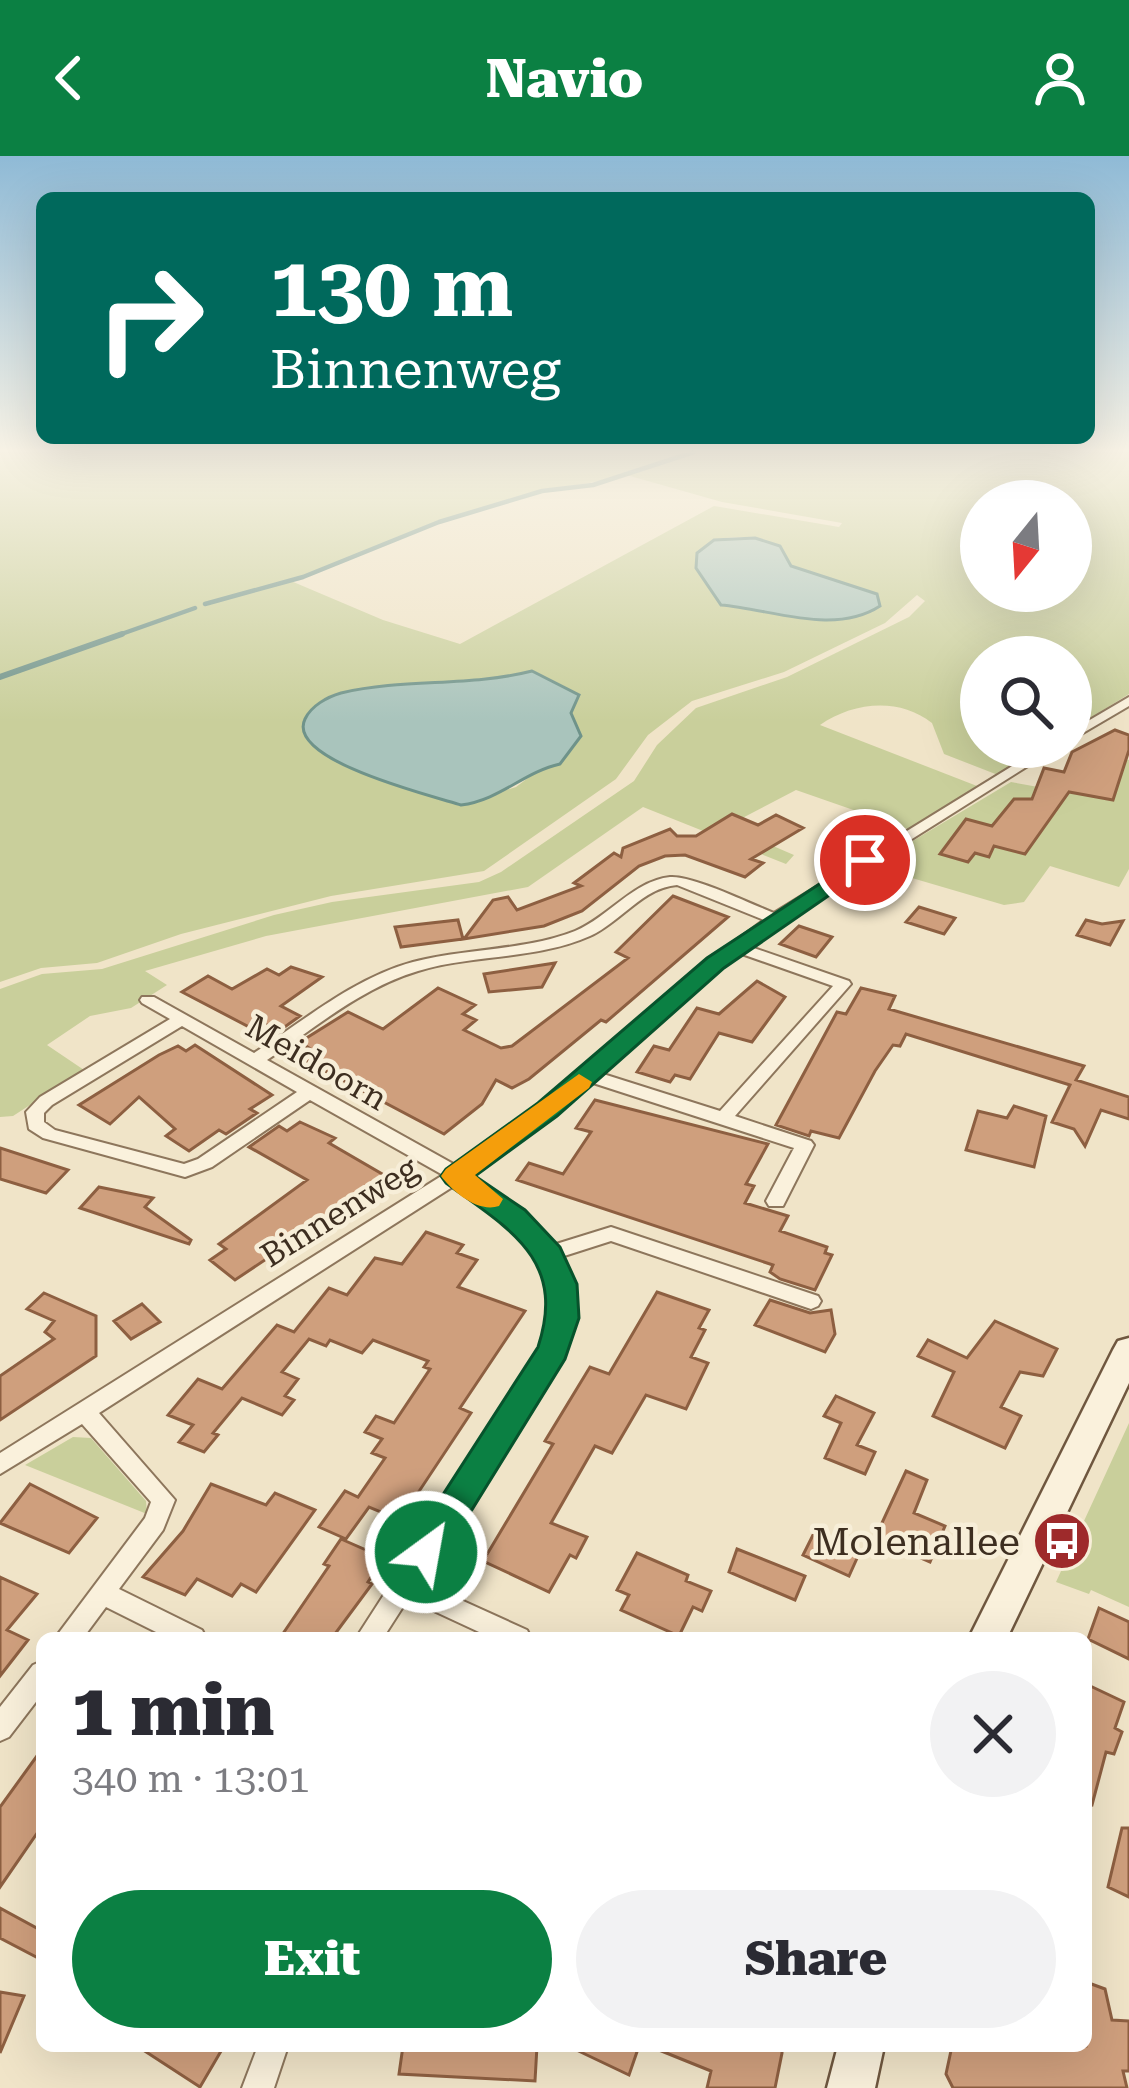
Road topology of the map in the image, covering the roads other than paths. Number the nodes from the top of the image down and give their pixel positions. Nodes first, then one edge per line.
1 (1129, 701) edge
2 (1092, 723) edge
3 (1018, 768) edge
4 (775, 919) junction
5 (737, 947) junction
6 (148, 1000) dead end
7 (182, 1019) junction
8 (255, 1060) junction
9 (588, 1075) junction
10 (310, 1092) junction
11 (723, 1119) junction
12 (456, 1176) junction
13 (776, 1202) dead end
14 (549, 1255) junction
15 (811, 1301) dead end
16 (1129, 1350) edge
17 (83, 1411) junction
18 (0, 1465) edge
19 (405, 1586) junction
20 (102, 1593) junction
21 (73, 1632) edge
22 (181, 1632) edge
23 (373, 1632) edge
24 (505, 1632) edge
25 (991, 1632) edge
26 (36, 1680) edge
27 (0, 1728) edge
28 (271, 2052) edge
29 (860, 2052) edge
30 (258, 2088) edge
31 (851, 2088) edge

1 - 2 street
3 - 4 street, Binnenweg
4 - 5 street, Binnenweg
4 - 8 street
5 - 9 street, Binnenweg
5 - 11 street
6 - 7 street, Meidoorn
7 - 8 street, Meidoorn
7 - 10 street
8 - 10 street, Meidoorn
9 - 11 street
9 - 12 street, Binnenweg
10 - 12 street, Meidoorn
11 - 13 street
12 - 14 street, Meidoorn
12 - 17 street, Binnenweg
14 - 15 street
14 - 19 street
16 - 25 main road
17 - 18 street, Binnenweg
17 - 20 street
19 - 23 street
19 - 24 street
20 - 21 street
20 - 22 street
26 - 27 street
28 - 30 street
29 - 31 main road

